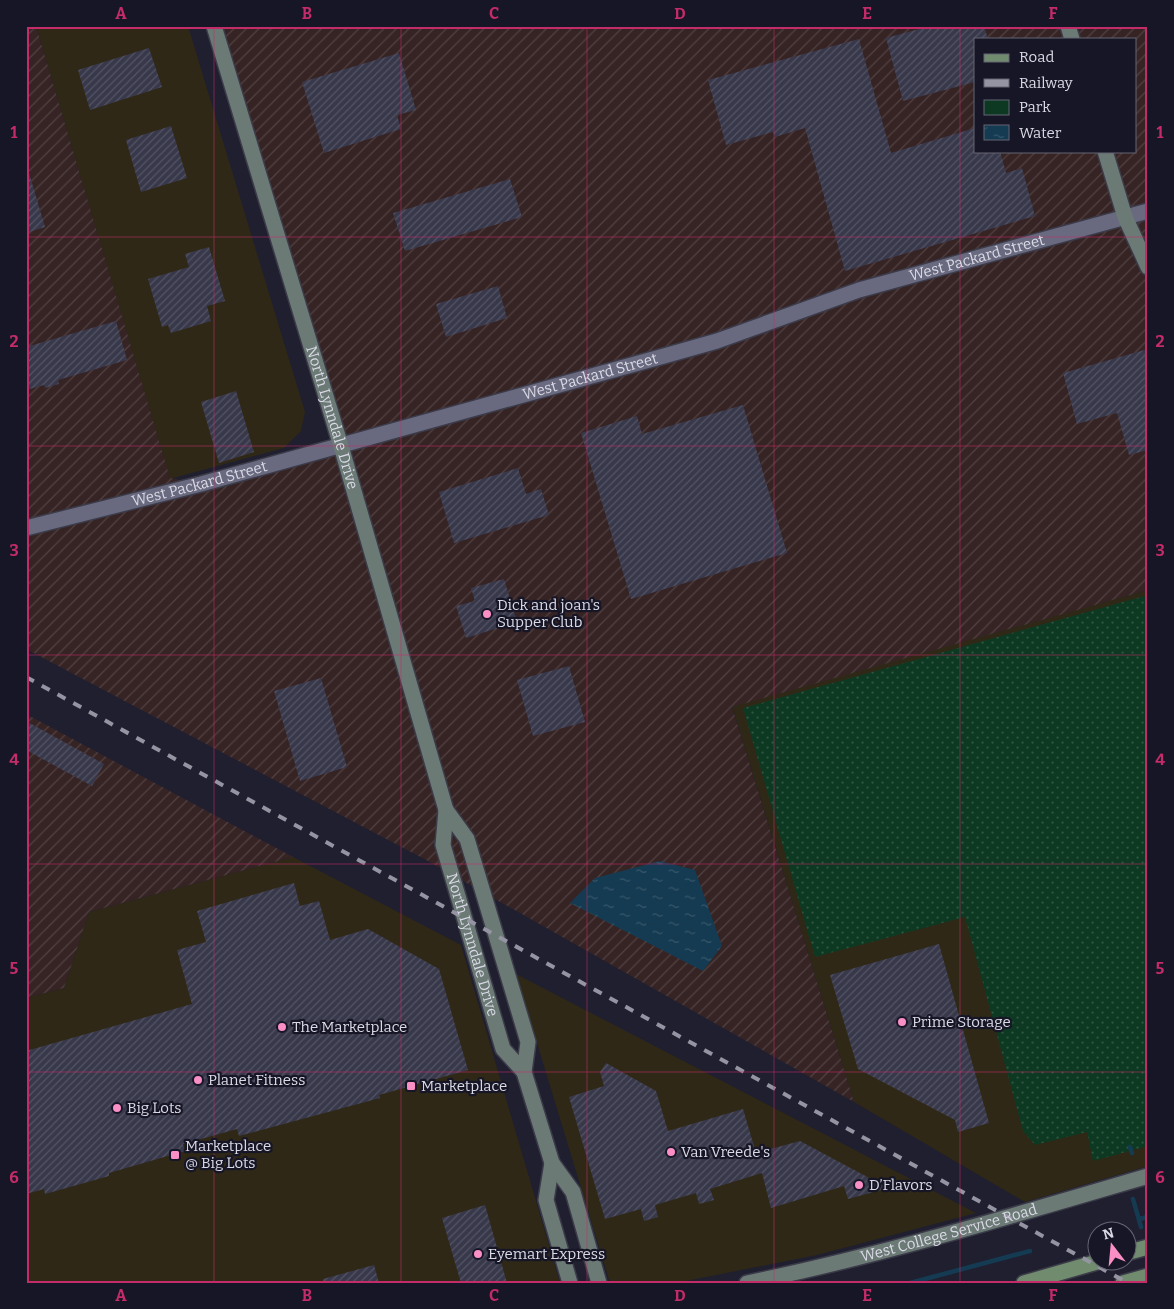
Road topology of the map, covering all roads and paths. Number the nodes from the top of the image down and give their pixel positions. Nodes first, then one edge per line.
1 (214, 26) edge
2 (1068, 26) edge
3 (1072, 38) edge
4 (1105, 152) edge
5 (1148, 211) edge
6 (1126, 217) junction
7 (1148, 267) edge
8 (340, 446) junction
9 (26, 528) edge
10 (446, 810) junction
11 (524, 1072) junction
12 (552, 1163) junction
13 (1148, 1176) edge
14 (1086, 1265) edge
15 (1148, 1276) edge
16 (570, 1283) edge
17 (599, 1283) edge
18 (748, 1283) edge
19 (1024, 1283) edge
20 (1123, 1283) edge

1 - 8 main road, North Lynndale Drive
2 - 3 main road
4 - 6 main road
5 - 6 street, West Packard Street
6 - 7 main road
6 - 8 street, West Packard Street
8 - 9 street, West Packard Street
8 - 10 main road, North Lynndale Drive
10 - 11 main road, North Lynndale Drive
10 - 11 main road, North Lynndale Drive
11 - 12 main road, North Lynndale Drive
12 - 16 main road, North Lynndale Drive
12 - 17 main road, North Lynndale Drive
13 - 18 main road, West College Service Road
14 - 19 main road
15 - 20 main road

